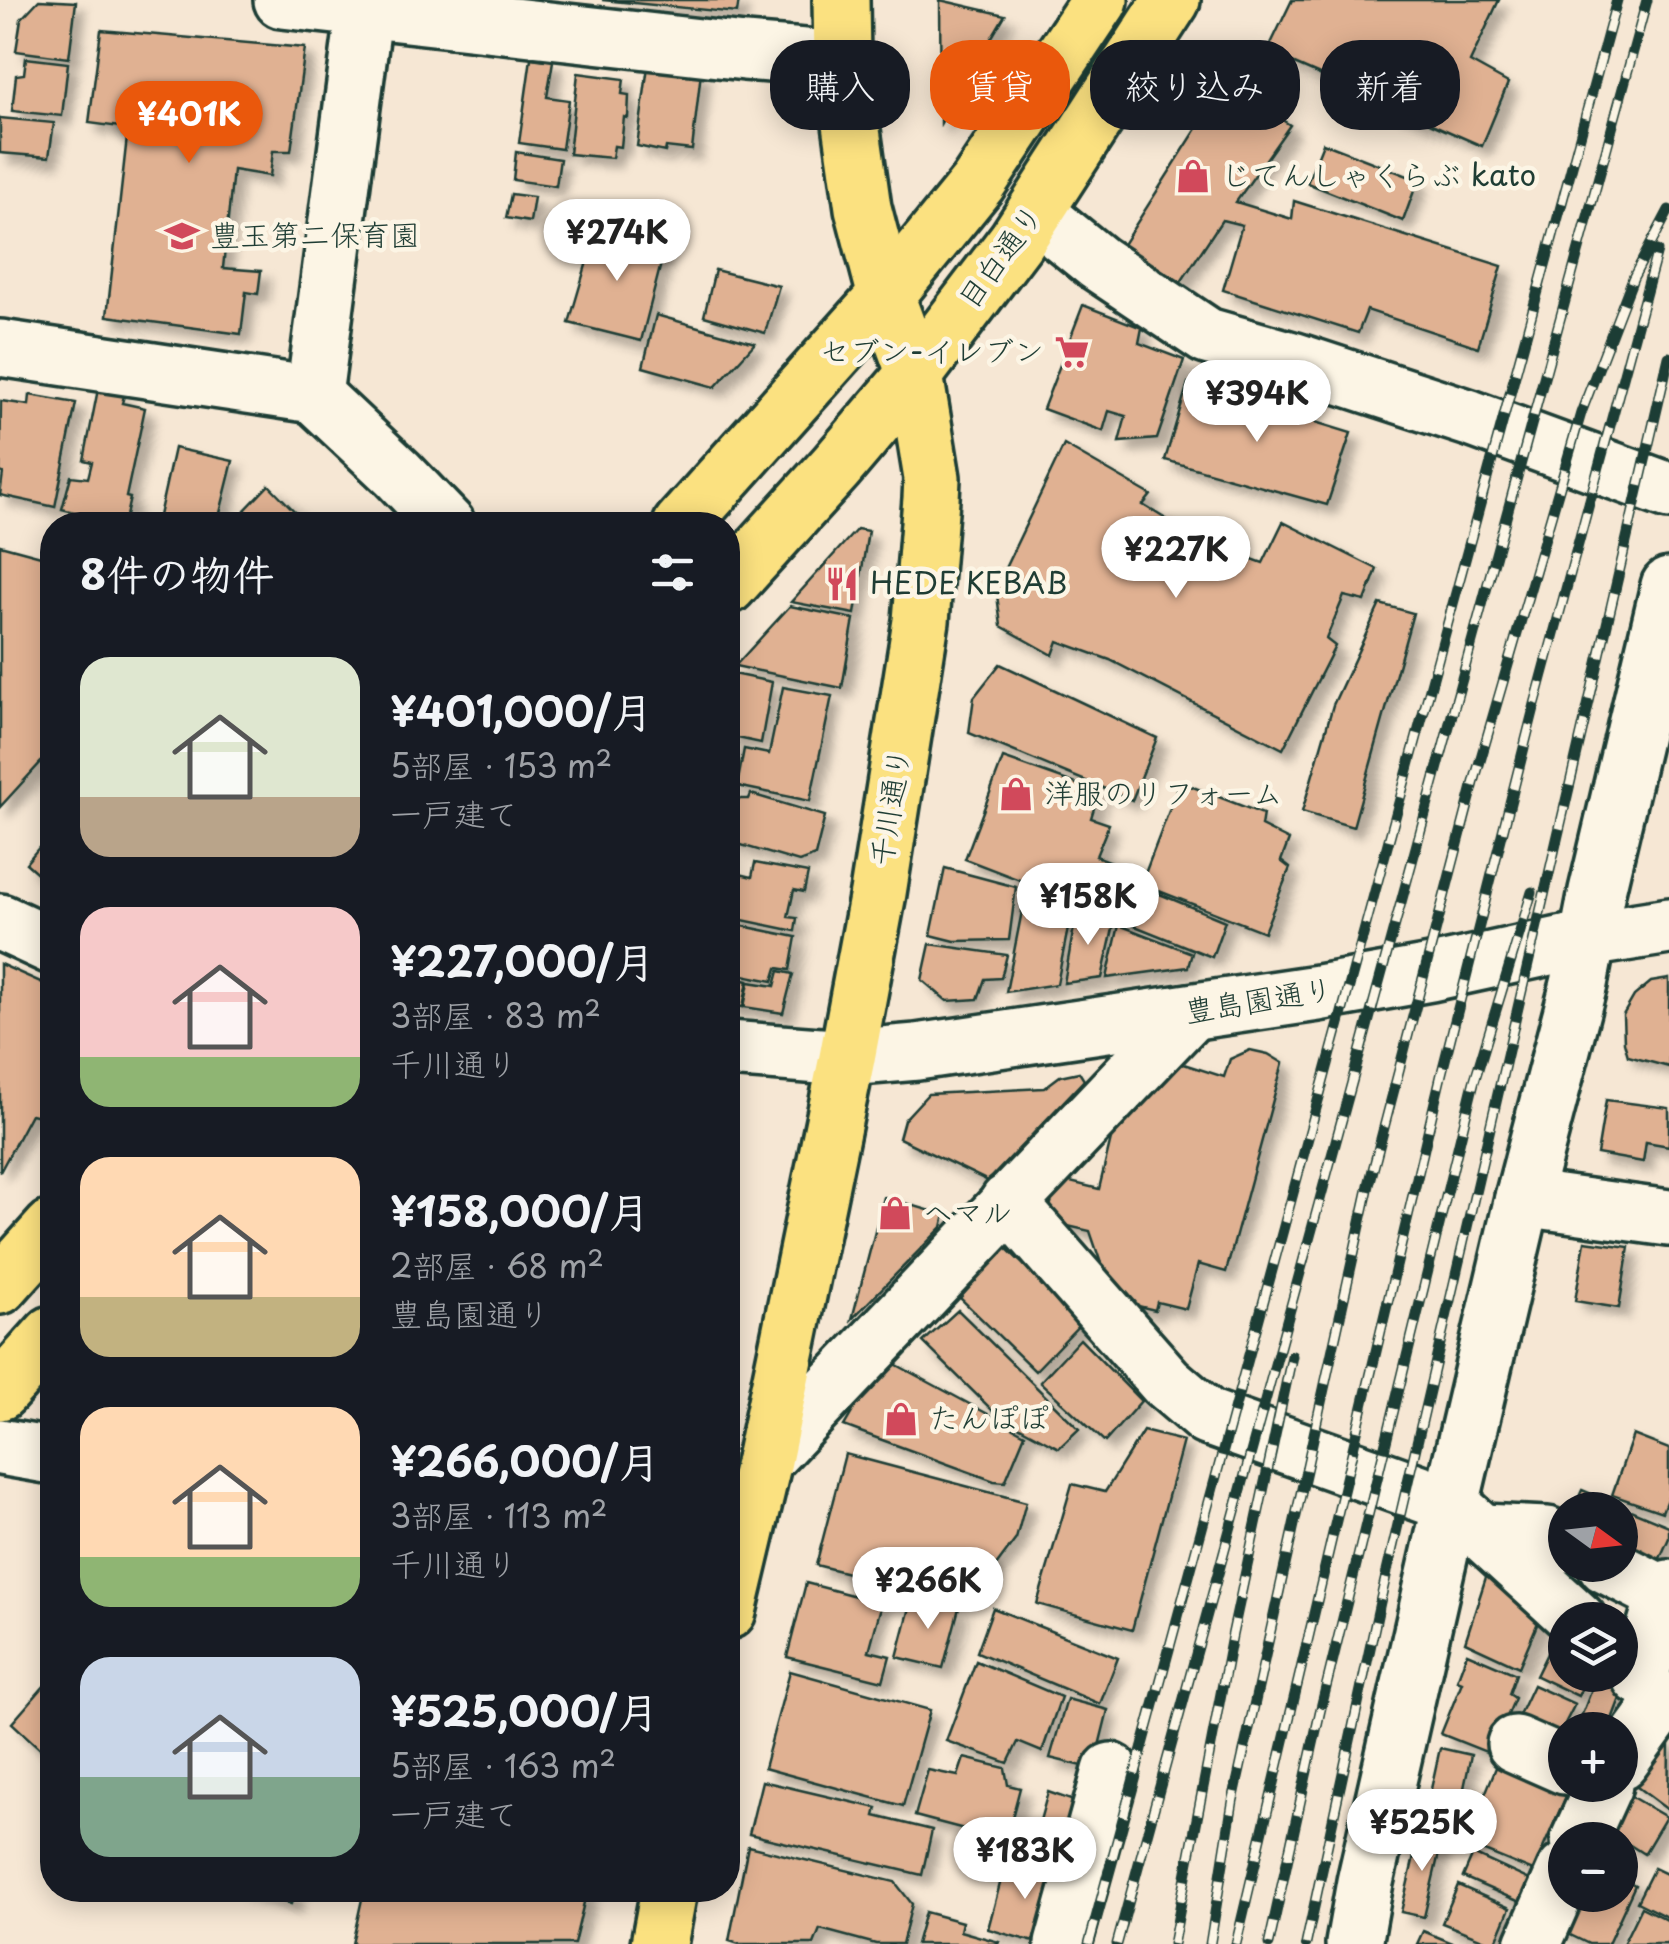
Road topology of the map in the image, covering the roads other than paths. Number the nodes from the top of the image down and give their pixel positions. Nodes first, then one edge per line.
1 (282, 0) edge
2 (841, 0) edge
3 (1100, 0) edge
4 (1172, 0) edge
5 (366, 5) edge
6 (842, 40) edge
7 (770, 54) edge
8 (851, 130) edge
9 (1035, 212) junction
10 (886, 296) junction
11 (0, 348) edge
12 (915, 374) junction
13 (314, 395) junction
14 (1669, 491) edge
15 (435, 512) edge
16 (693, 512) edge
17 (740, 573) edge
18 (1669, 586) edge
19 (0, 922) edge
20 (1669, 926) edge
21 (1587, 939) junction
22 (40, 940) edge
23 (1191, 1012) junction
24 (740, 1050) edge
25 (846, 1058) junction
26 (1523, 1198) junction
27 (1008, 1202) junction
28 (1669, 1218) edge
29 (40, 1241) edge
30 (0, 1286) edge
31 (40, 1347) edge
32 (0, 1392) edge
33 (0, 1446) edge
34 (40, 1454) edge
35 (764, 1460) junction
36 (1467, 1518) junction
37 (1548, 1536) edge
38 (740, 1561) edge
39 (1638, 1579) edge
40 (1667, 1591) edge
41 (1558, 1602) edge
42 (1648, 1685) edge
43 (1638, 1712) edge
44 (1515, 1744) dead end
45 (1548, 1759) edge
46 (1110, 1771) dead end
47 (667, 1902) edge
48 (1548, 1909) edge
49 (659, 1944) edge
50 (1063, 1944) edge
51 (1354, 1944) edge
52 (1532, 1944) edge

1 - 5 street
2 - 6 main road, 千川通り
3 - 10 main road, 目白通り
4 - 9 main road, 目白通り
5 - 7 street
5 - 13 street
8 - 10 main road, 千川通り
9 - 12 main road, 目白通り
9 - 14 street
10 - 12 main road, 千川通り
10 - 16 main road, 目白通り
11 - 13 street
12 - 17 main road, 目白通り
12 - 25 main road, 千川通り
13 - 15 street
18 - 21 street
19 - 22 street
20 - 21 street, 豊島園通り
21 - 23 street, 豊島園通り
21 - 26 street
23 - 25 street, 豊島園通り
23 - 27 street
24 - 25 street, 豊島園通り
25 - 35 main road, 千川通り
26 - 28 street
26 - 36 street
27 - 35 street
27 - 36 street
29 - 30 main road
31 - 32 main road
33 - 34 street
35 - 38 main road, 千川通り
36 - 37 street
36 - 41 street
36 - 51 street
39 - 40 street
40 - 42 street
42 - 43 street
44 - 45 street
46 - 50 street
47 - 49 main road
48 - 52 street

